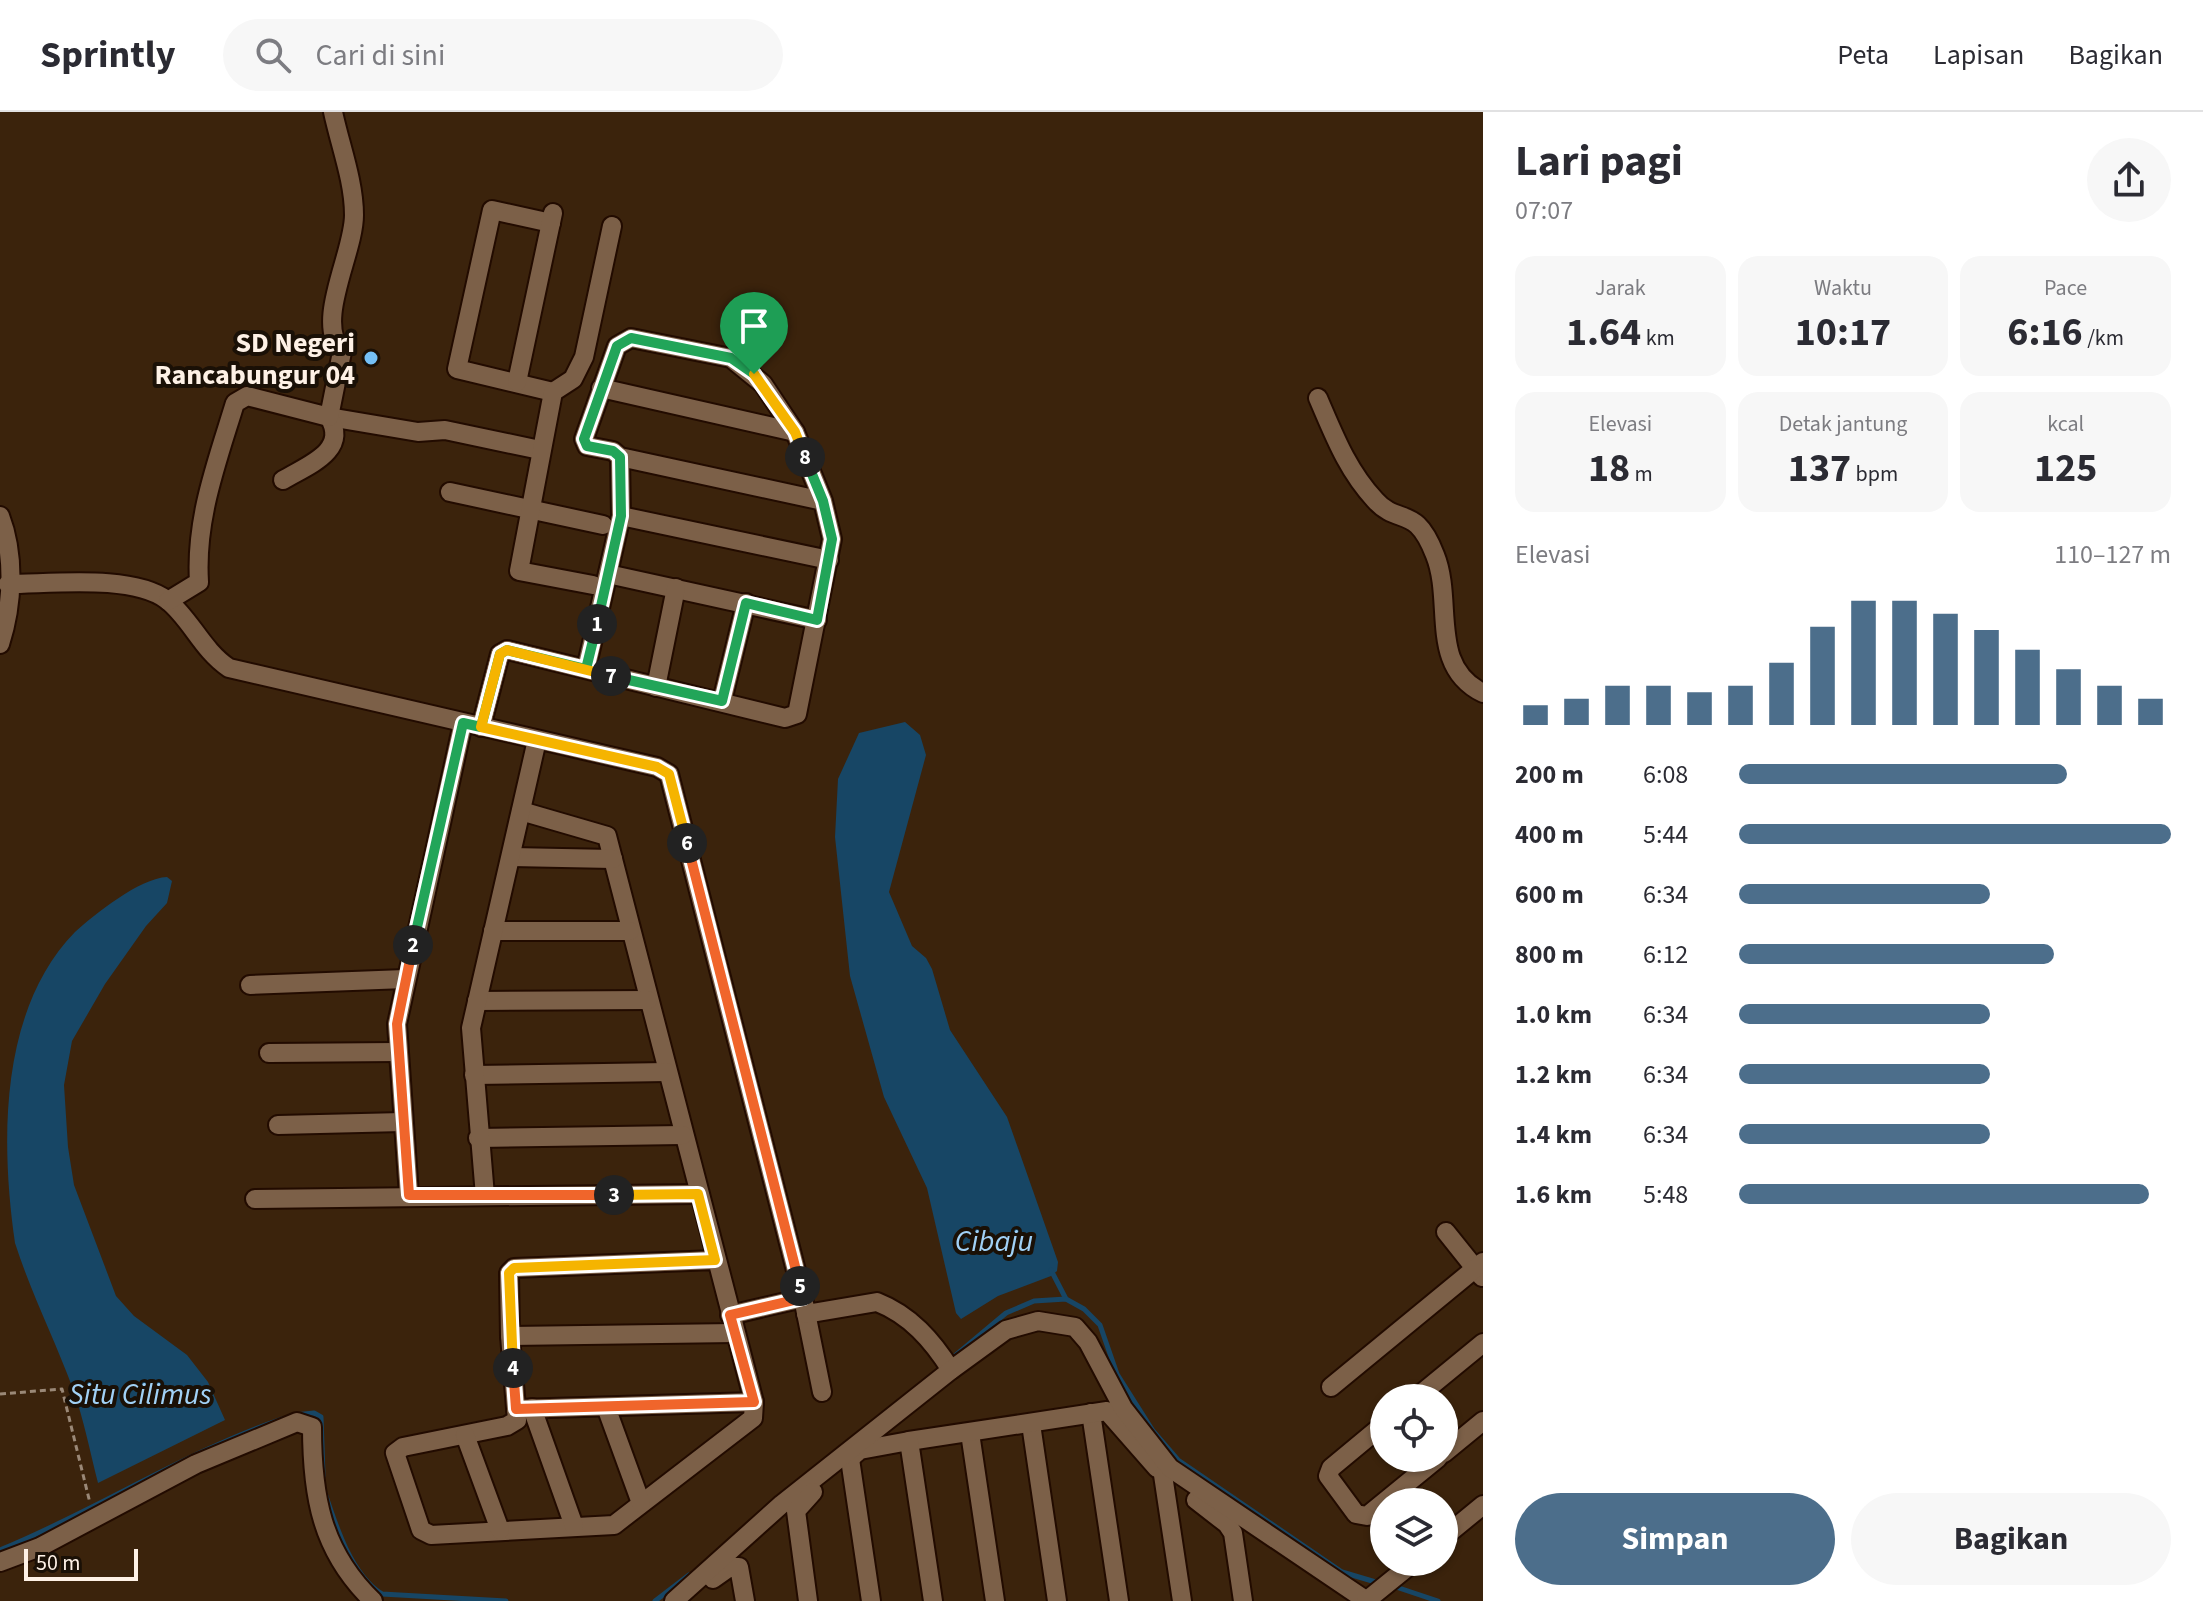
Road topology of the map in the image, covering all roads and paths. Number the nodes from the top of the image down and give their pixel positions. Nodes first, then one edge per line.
1 (333, 112) edge
2 (612, 226) dead end
3 (517, 382) junction
4 (601, 388) junction
5 (553, 392) junction
6 (1318, 398) dead end
7 (329, 417) junction
8 (795, 432) junction
9 (540, 450) junction
10 (620, 457) junction
11 (283, 480) dead end
12 (450, 492) dead end
13 (823, 501) junction
14 (530, 510) junction
15 (0, 516) edge
16 (621, 516) junction
17 (603, 525) dead end
18 (829, 560) junction
19 (601, 580) junction
20 (8, 584) junction
21 (676, 588) junction
22 (168, 601) junction
23 (746, 603) junction
24 (817, 620) junction
25 (0, 644) edge
26 (586, 669) junction
27 (656, 687) junction
28 (1483, 693) edge
29 (722, 701) junction
30 (472, 725) junction
31 (537, 740) junction
32 (521, 811) junction
33 (511, 857) junction
34 (613, 859) junction
35 (493, 931) junction
36 (630, 931) junction
37 (405, 979) junction
38 (250, 985) dead end
39 (648, 1000) junction
40 (477, 1001) junction
41 (397, 1052) junction
42 (269, 1053) dead end
43 (667, 1072) junction
44 (474, 1075) junction
45 (403, 1122) junction
46 (278, 1125) dead end
47 (683, 1135) junction
48 (478, 1138) junction
49 (698, 1194) junction
50 (409, 1195) junction
51 (485, 1196) junction
52 (255, 1199) dead end
53 (1446, 1232) dead end
54 (715, 1260) junction
55 (1480, 1269) edge
56 (805, 1306) junction
57 (733, 1324) junction
58 (510, 1336) junction
59 (1483, 1343) edge
60 (951, 1370) junction
61 (1433, 1384) edge
62 (1331, 1387) dead end
63 (822, 1392) dead end
64 (0, 1394) edge
65 (754, 1402) junction
66 (606, 1407) junction
67 (524, 1409) junction
68 (1091, 1413) junction
69 (1483, 1421) edge
70 (1031, 1424) junction
71 (970, 1433) junction
72 (465, 1435) junction
73 (1370, 1436) edge
74 (909, 1441) junction
75 (1458, 1442) edge
76 (850, 1459) junction
77 (1421, 1472) edge
78 (1163, 1475) junction
79 (88, 1493) dead end
80 (641, 1503) junction
81 (1483, 1505) edge
82 (574, 1526) junction
83 (1458, 1526) edge
84 (500, 1530) junction
85 (0, 1562) edge
86 (1396, 1576) edge
87 (1369, 1599) edge
88 (373, 1601) edge
89 (674, 1601) edge
90 (687, 1601) edge
91 (745, 1601) edge
92 (808, 1601) edge
93 (871, 1601) edge
94 (933, 1601) edge
95 (995, 1601) edge
96 (1057, 1601) edge
97 (1119, 1601) edge
98 (1182, 1601) edge
99 (1243, 1601) edge

1 - 7 street
2 - 5 street
3 - 3 street
3 - 5 street
4 - 8 street
4 - 8 street
4 - 10 street
5 - 9 street
6 - 28 street
7 - 9 street
7 - 11 street
7 - 22 street
8 - 13 street
9 - 14 street
10 - 13 street
10 - 16 street
12 - 14 street
13 - 18 street
14 - 17 street
14 - 19 street
15 - 20 street
16 - 18 street
16 - 19 street
18 - 24 street
19 - 21 street
19 - 26 street
20 - 22 street
20 - 25 street
21 - 23 street
21 - 27 street
22 - 30 street
23 - 24 street
23 - 29 street
24 - 29 street
26 - 27 street
26 - 30 street
27 - 29 street
30 - 31 street
30 - 37 street
31 - 32 street
31 - 56 street
32 - 33 street
32 - 34 street
33 - 34 street
33 - 35 street
34 - 36 street
35 - 36 street
35 - 40 street
36 - 39 street
37 - 38 street
37 - 41 street
39 - 40 street
39 - 43 street
40 - 44 street
41 - 42 street
41 - 45 street
43 - 44 street
43 - 47 street
44 - 48 street
45 - 46 street
45 - 50 street
47 - 48 street
47 - 49 street
48 - 51 street
49 - 51 street
49 - 54 street
50 - 51 street
50 - 52 street
53 - 55 street
54 - 57 street
54 - 58 street
55 - 62 street
56 - 57 street
56 - 60 street
56 - 63 street
57 - 58 street
57 - 65 street
58 - 67 street
59 - 61 street
60 - 87 street
60 - 89 street
64 - 79 path
65 - 66 street
65 - 80 street
66 - 67 street
66 - 80 street
67 - 72 street
67 - 82 street
68 - 70 street
68 - 78 street
68 - 97 street
69 - 75 street
70 - 71 street
70 - 96 street
71 - 74 street
71 - 95 street
72 - 84 street
72 - 84 street
73 - 77 street
74 - 76 street
74 - 94 street
76 - 92 street
76 - 93 street
78 - 98 street
78 - 99 street
80 - 82 street
81 - 83 street
82 - 84 street
85 - 88 street
86 - 87 street
90 - 91 street

